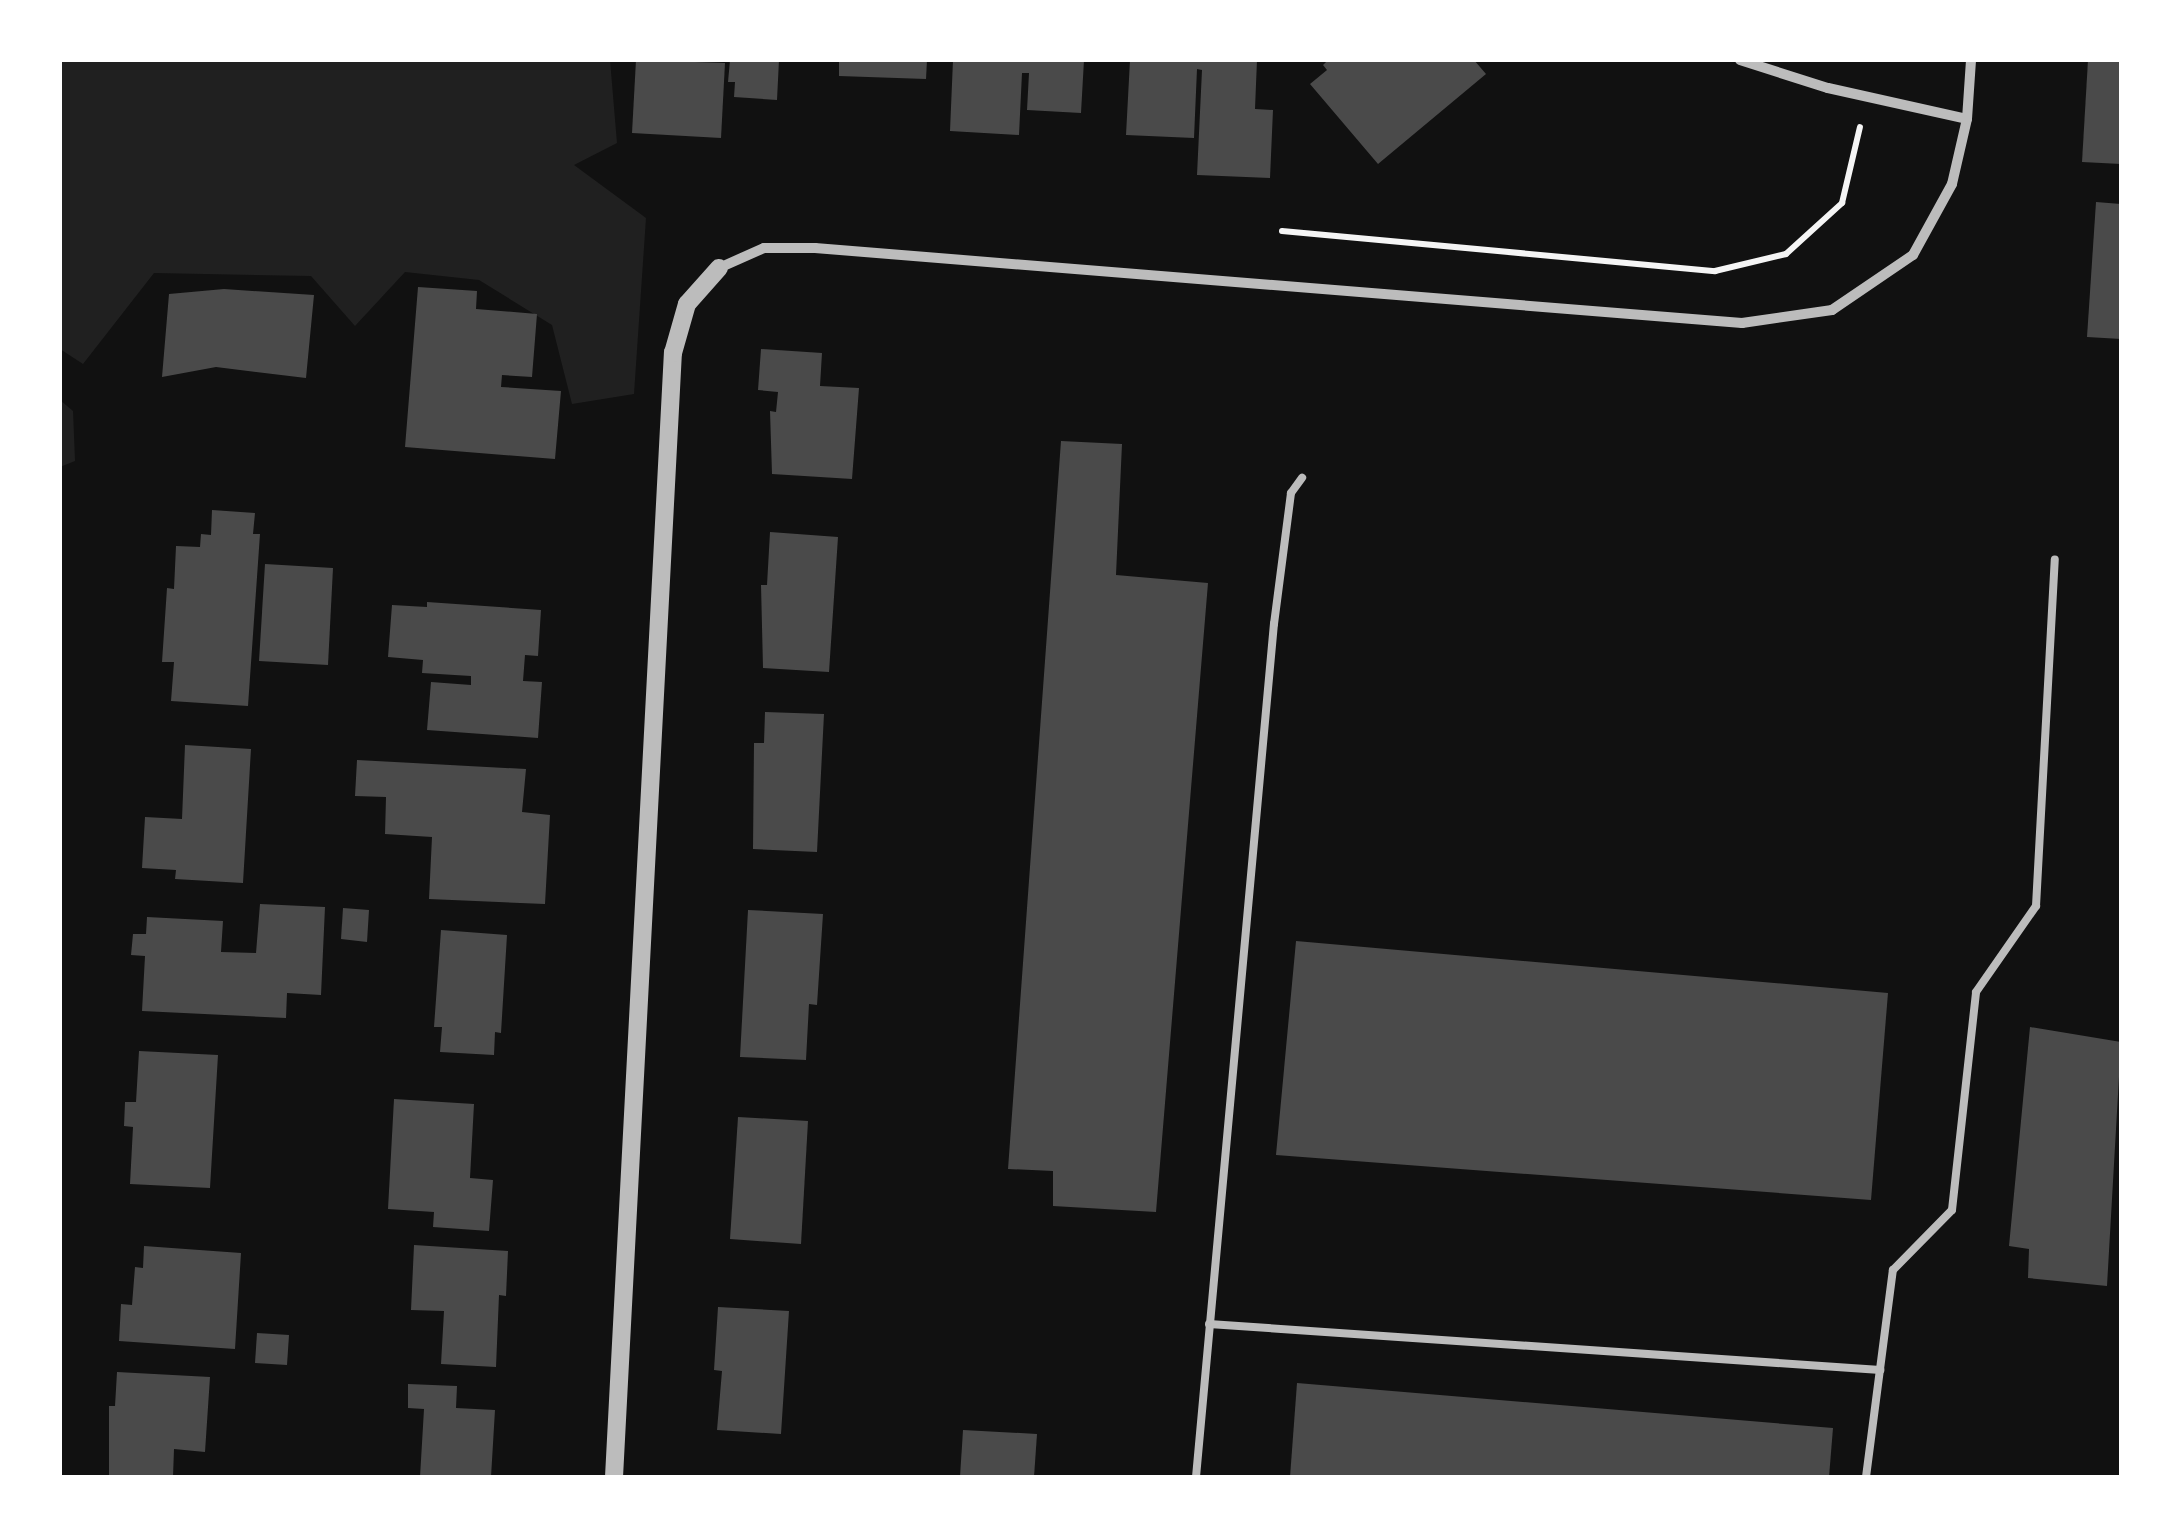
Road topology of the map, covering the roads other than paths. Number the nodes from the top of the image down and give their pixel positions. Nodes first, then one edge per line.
1 (1740, 60) edge
2 (1971, 60) edge
3 (1968, 119) junction
4 (720, 268) joint
5 (1302, 478) dead end
6 (2055, 560) dead end
7 (1209, 1324) junction
8 (1880, 1370) junction
9 (614, 1477) edge
10 (1196, 1477) edge
11 (1866, 1477) edge

1 - 3 street
2 - 3 street
3 - 4 street
4 - 9 street
5 - 7 lane
6 - 8 lane
7 - 8 lane
7 - 10 lane
8 - 11 lane

